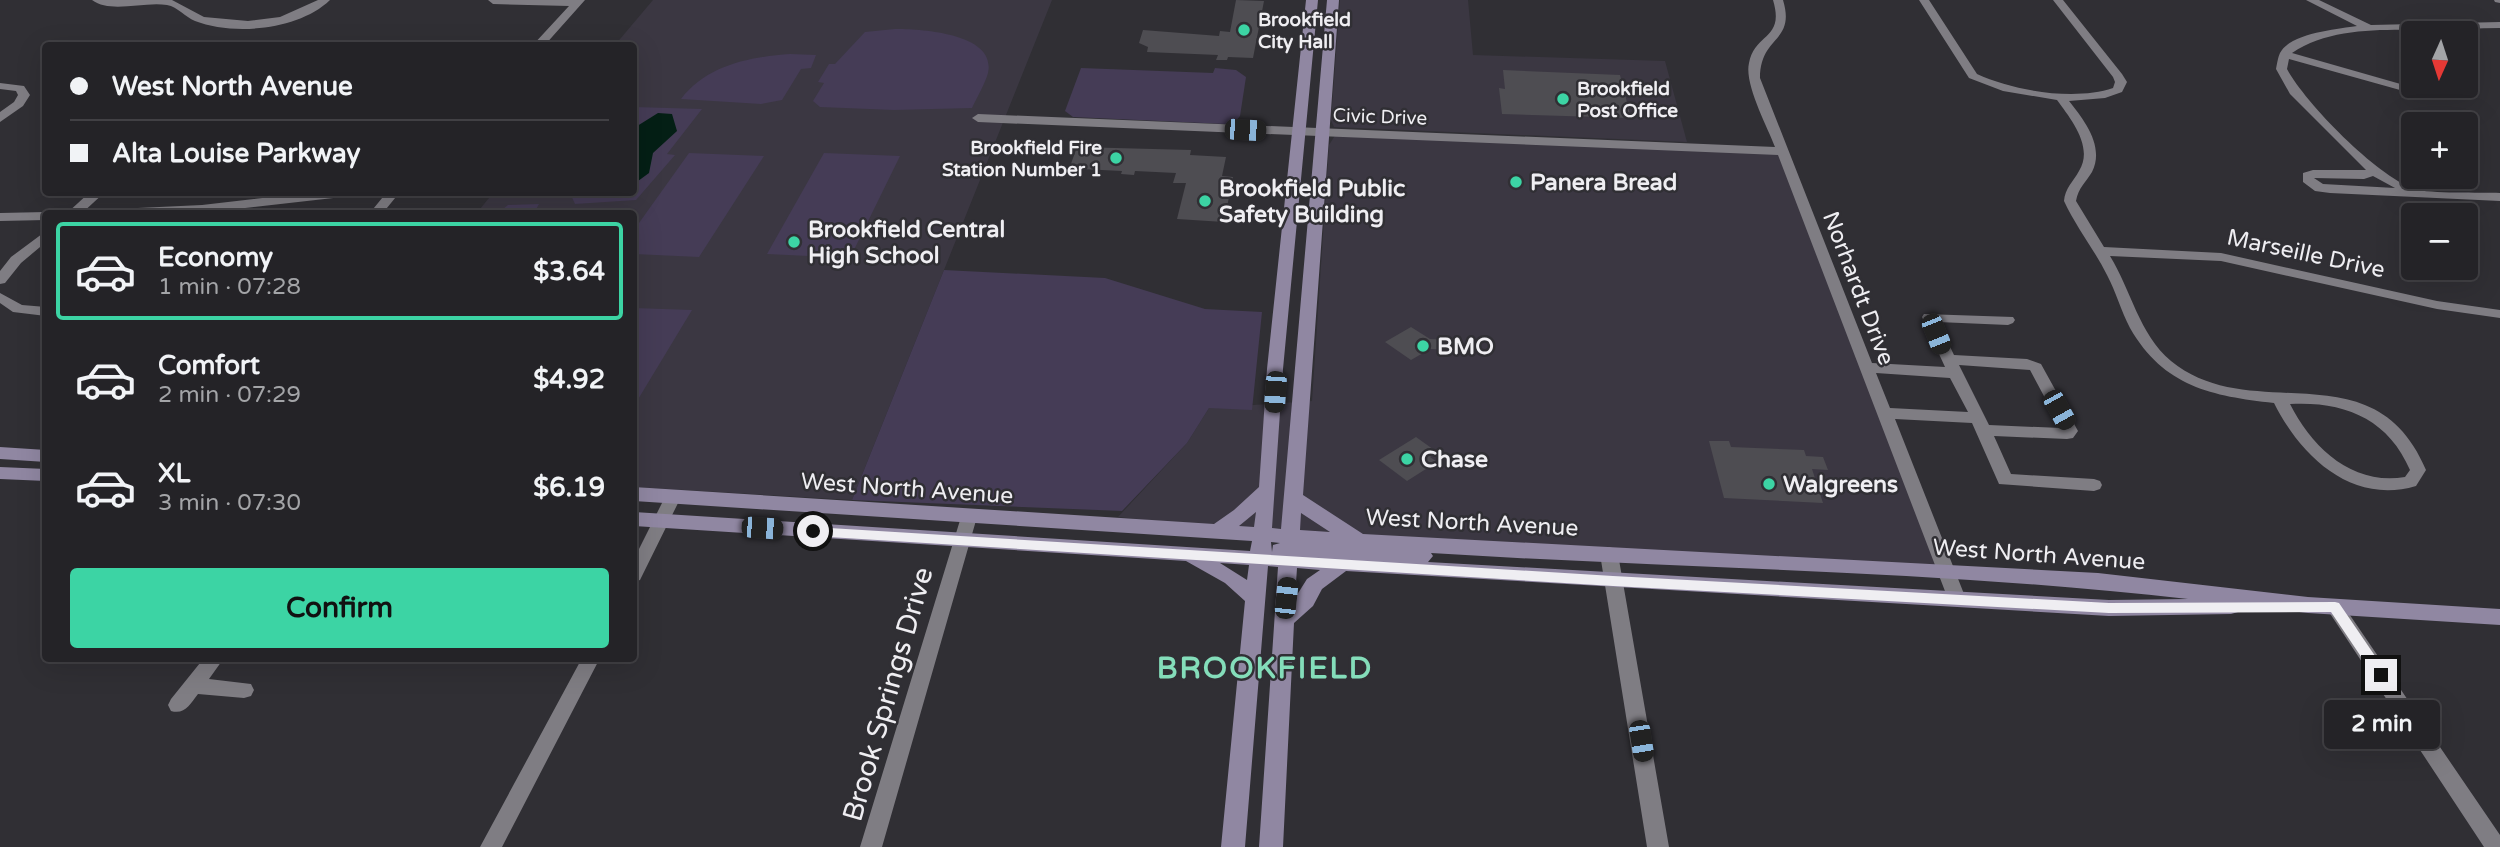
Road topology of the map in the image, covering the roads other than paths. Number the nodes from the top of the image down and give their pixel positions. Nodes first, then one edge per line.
1 (97, 0) edge
2 (325, 0) edge
3 (1312, 0) edge
4 (1333, 0) edge
5 (1778, 0) edge
6 (1924, 0) edge
7 (2058, 0) edge
8 (2311, 0) edge
9 (493, 1) edge
10 (578, 1) edge
11 (2500, 25) edge
12 (2365, 26) junction
13 (541, 42) edge
14 (2287, 55) junction
15 (0, 86) edge
16 (2400, 87) dead end
17 (2059, 95) junction
18 (0, 118) edge
19 (978, 118) dead end
20 (1299, 132) junction
21 (1322, 133) junction
22 (1781, 151) junction
23 (2374, 171) junction
24 (2411, 192) junction
25 (94, 196) edge
26 (316, 196) edge
27 (391, 196) edge
28 (2500, 197) edge
29 (77, 210) edge
30 (181, 210) edge
31 (378, 210) edge
32 (42, 216) edge
33 (0, 217) edge
34 (42, 238) edge
35 (2101, 251) junction
36 (0, 280) edge
37 (2, 299) edge
38 (42, 312) edge
39 (2500, 314) edge
40 (2008, 320) dead end
41 (1954, 366) junction
42 (1865, 367) junction
43 (2280, 399) junction
44 (1884, 413) junction
45 (1980, 424) junction
46 (0, 453) edge
47 (42, 456) edge
48 (0, 473) edge
49 (42, 475) edge
50 (2094, 485) dead end
51 (1268, 489) junction
52 (637, 494) edge
53 (673, 497) junction
54 (1294, 498) junction
55 (969, 517) junction
56 (637, 519) edge
57 (660, 522) junction
58 (1218, 531) junction
59 (1262, 534) junction
60 (1362, 540) junction
61 (961, 541) junction
62 (1291, 549) junction
63 (1518, 551) junction
64 (1609, 554) junction
65 (1188, 556) junction
66 (1258, 560) junction
67 (1341, 565) junction
68 (637, 569) edge
69 (1945, 571) junction
70 (1613, 581) junction
71 (1255, 599) junction
72 (1957, 599) junction
73 (2308, 605) junction
74 (2335, 607) junction
75 (2500, 617) edge
76 (1284, 619) junction
77 (212, 662) edge
78 (589, 662) edge
79 (193, 686) junction
80 (244, 690) dead end
81 (178, 705) dead end
82 (491, 847) edge
83 (871, 847) edge
84 (1233, 847) edge
85 (1271, 847) edge
86 (1658, 847) edge
87 (2496, 847) edge

1 - 2 street
3 - 20 main road
4 - 21 main road
5 - 22 street, Norhardt Drive
6 - 17 street
7 - 17 street
8 - 12 street
9 - 10 street
10 - 13 street
11 - 12 street
12 - 14 street
14 - 16 street
14 - 23 street
15 - 18 street
17 - 35 street
19 - 20 street, Civic Drive
20 - 21 street, Civic Drive
20 - 51 main road
21 - 22 street, Civic Drive
21 - 54 main road
22 - 42 street, Norhardt Drive
23 - 24 street
23 - 24 street
24 - 28 street
25 - 29 street
26 - 30 street
27 - 31 street
32 - 33 street
34 - 36 street
35 - 39 street, Marseille Drive
35 - 43 street
37 - 38 street
40 - 41 street
41 - 42 street
41 - 45 street
41 - 45 street
42 - 44 street, Norhardt Drive
43 - 43 street
44 - 45 street
44 - 69 street, Norhardt Drive
45 - 50 street
46 - 47 main road
48 - 49 main road
51 - 58 main road
51 - 59 main road
52 - 53 main road, West North Avenue
53 - 55 main road, West North Avenue
53 - 57 street
54 - 60 main road
54 - 62 main road
55 - 58 main road, West North Avenue
55 - 61 street, Brook Springs Drive
56 - 57 main road, West North Avenue
57 - 61 main road, West North Avenue
57 - 68 street
58 - 59 main road, West North Avenue
59 - 62 main road, West North Avenue
59 - 66 main road
60 - 62 main road, West North Avenue
60 - 63 main road, West North Avenue
61 - 65 main road, West North Avenue
61 - 83 street, Brook Springs Drive
62 - 63 main road
62 - 66 main road, West North Avenue
62 - 67 main road, West North Avenue
62 - 76 main road
63 - 64 main road, West North Avenue
64 - 69 main road, West North Avenue
64 - 70 street
65 - 66 main road, West North Avenue
65 - 71 main road
66 - 71 main road
67 - 70 main road, West North Avenue
67 - 76 main road
69 - 72 street, Norhardt Drive
69 - 73 main road, West North Avenue
70 - 72 main road, West North Avenue
70 - 86 street
71 - 84 main road
72 - 73 main road, West North Avenue
73 - 74 main road, West North Avenue
74 - 75 main road, West North Avenue
74 - 87 street
76 - 85 main road
77 - 79 street
78 - 82 street
79 - 80 street
79 - 81 street

